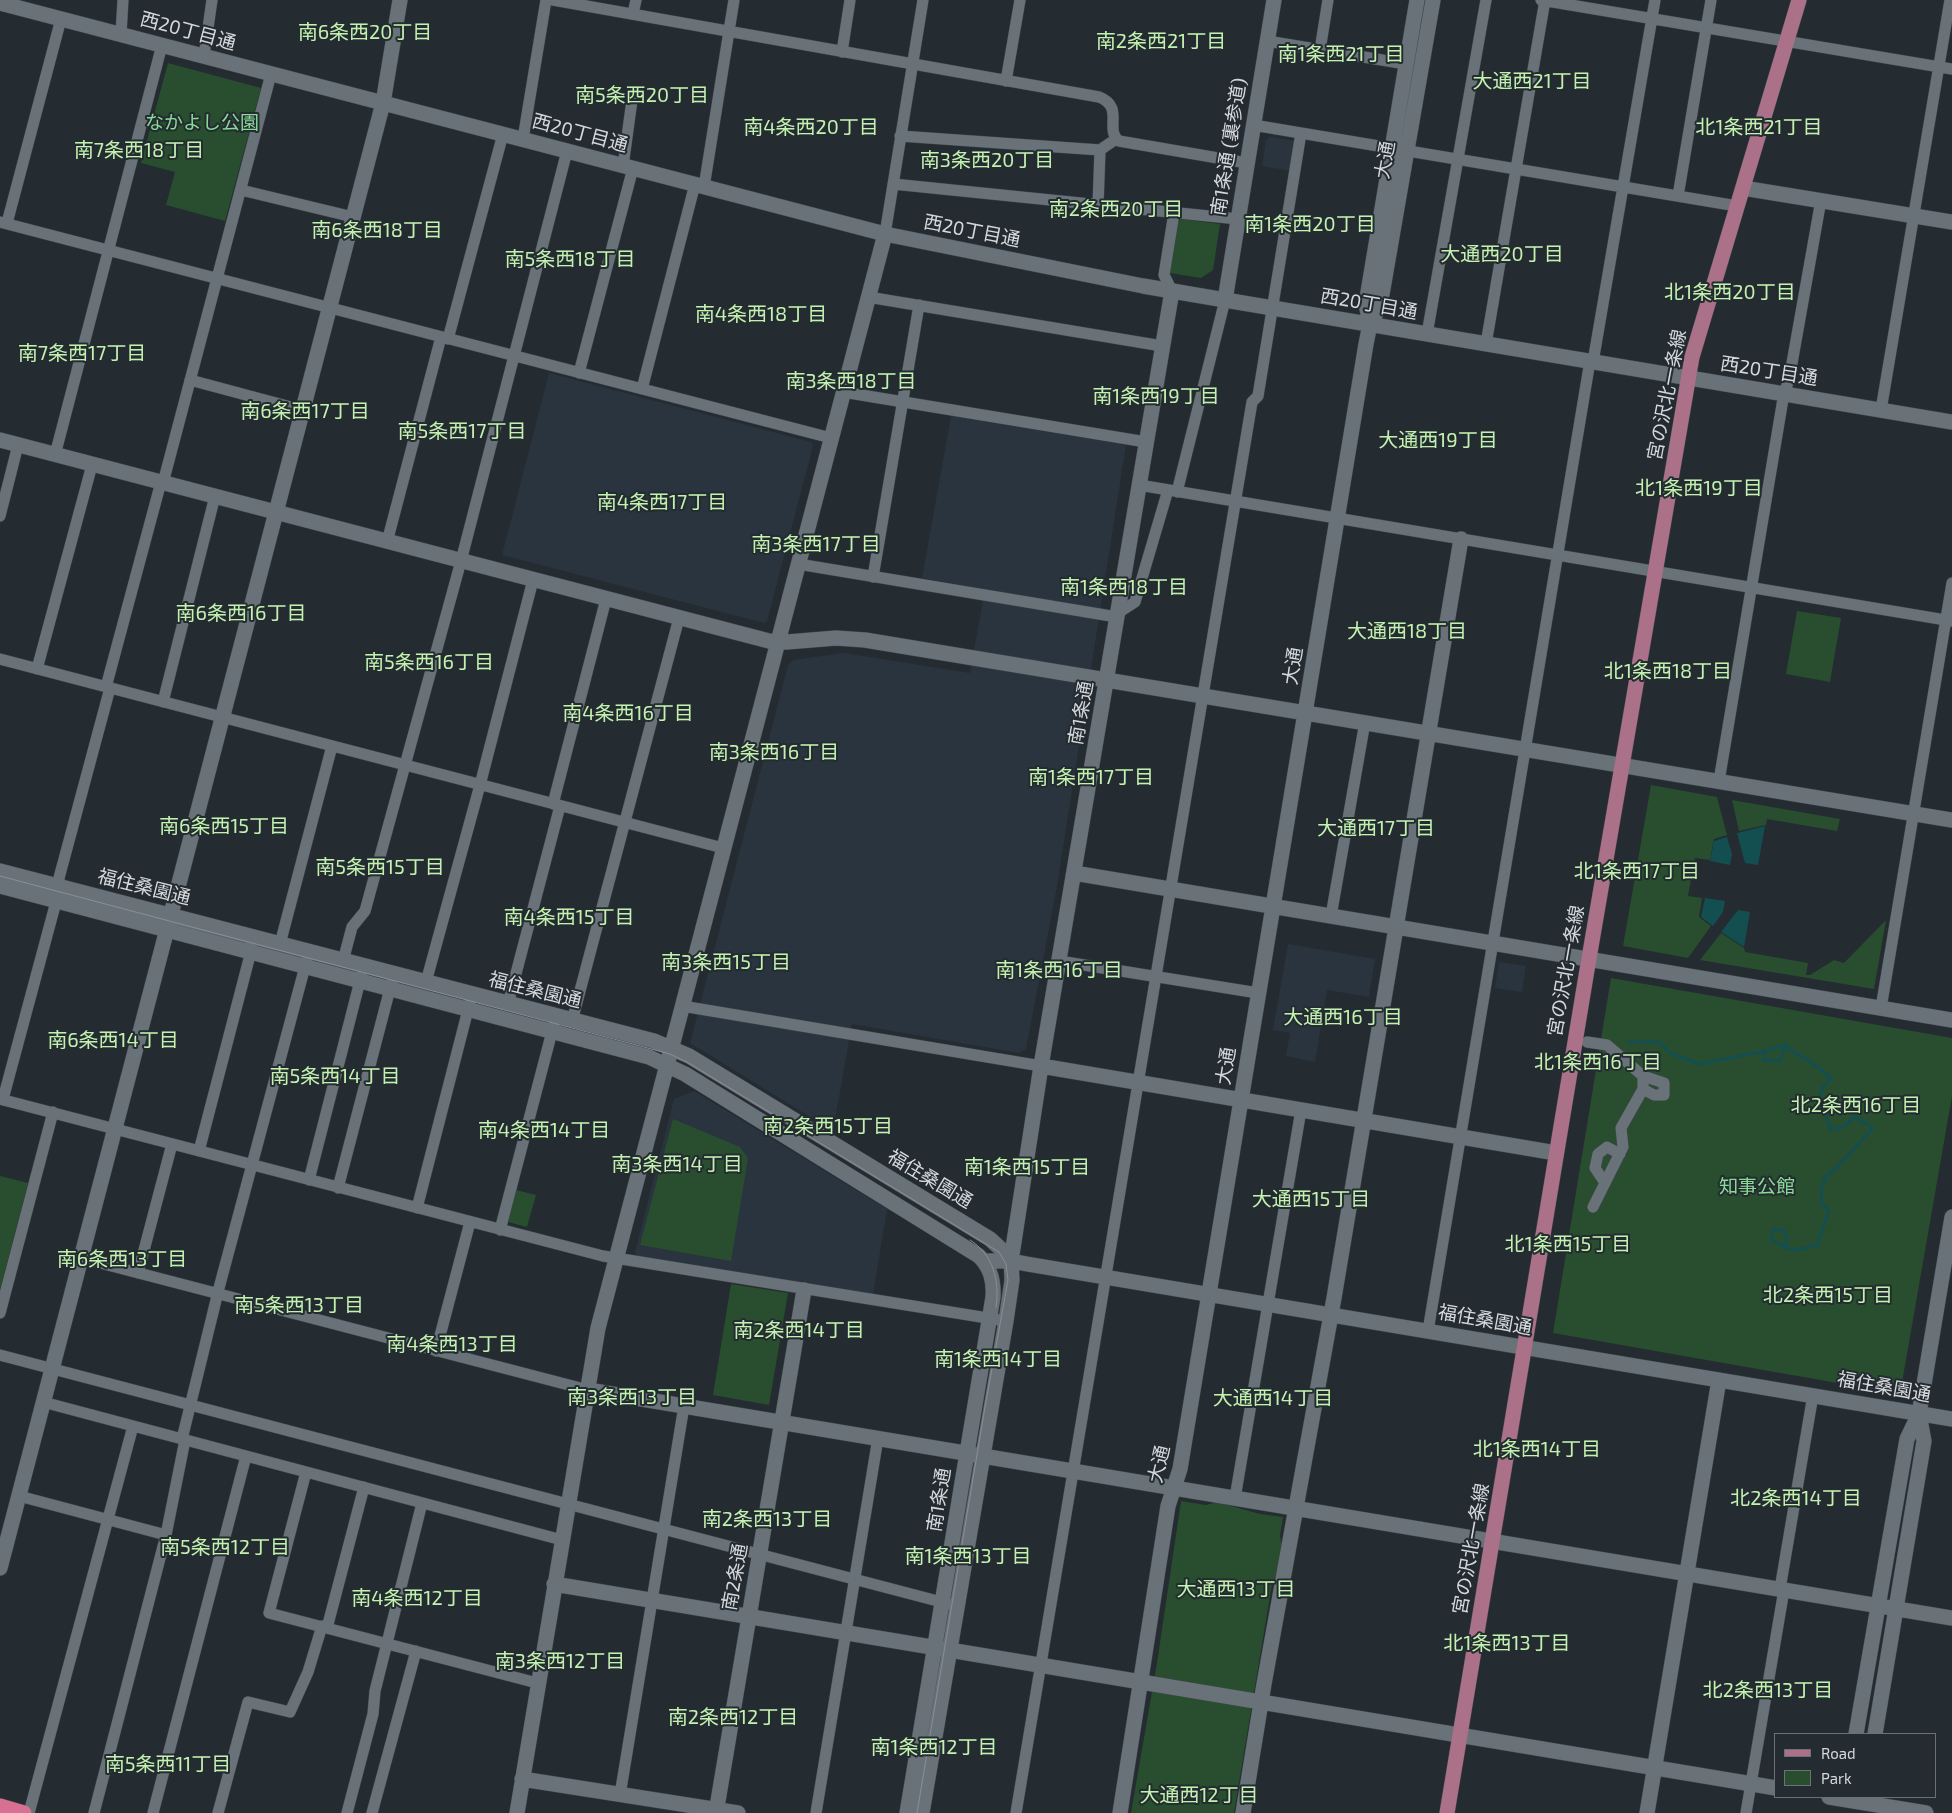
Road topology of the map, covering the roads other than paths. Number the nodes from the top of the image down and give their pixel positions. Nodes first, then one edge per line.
1 (123, 0) edge
2 (212, 0) edge
3 (400, 0) edge
4 (546, 0) edge
5 (553, 0) edge
6 (636, 0) edge
7 (734, 0) edge
8 (850, 0) edge
9 (923, 0) edge
10 (1020, 0) edge
11 (1274, 0) edge
12 (1328, 0) edge
13 (1417, 0) edge
14 (1433, 0) edge
15 (1486, 0) edge
16 (1544, 0) edge
17 (1655, 0) edge
18 (1711, 0) edge
19 (1799, 0) edge
20 (1950, 0) edge
21 (0, 3) edge
22 (24, 4) edge
23 (633, 14) junction
24 (1652, 18) junction
25 (62, 19) junction
26 (1706, 28) junction
27 (729, 31) junction
28 (121, 34) junction
29 (1267, 41) junction
30 (1787, 41) junction
31 (162, 45) junction
32 (1320, 50) junction
33 (842, 52) junction
34 (204, 56) junction
35 (912, 64) junction
36 (1406, 64) junction
37 (1939, 67) junction
38 (1952, 69) edge
39 (271, 74) junction
40 (1006, 81) junction
41 (633, 93) dead end
42 (383, 103) junction
43 (1253, 125) junction
44 (1301, 133) junction
45 (503, 134) junction
46 (900, 136) junction
47 (523, 139) junction
48 (1116, 139) junction
49 (1400, 149) junction
50 (1100, 150) junction
51 (568, 151) junction
52 (1459, 159) junction
53 (1247, 163) junction
54 (628, 167) junction
55 (1516, 169) junction
56 (893, 184) junction
57 (699, 185) junction
58 (1623, 187) junction
59 (1743, 188) junction
60 (241, 190) junction
61 (1678, 196) junction
62 (1821, 200) junction
63 (1098, 206) junction
64 (1737, 206) junction
65 (1174, 213) junction
66 (1913, 216) junction
67 (353, 217) junction
68 (1238, 219) junction
69 (1952, 222) edge
70 (2, 224) edge
71 (885, 234) junction
72 (109, 250) junction
73 (218, 278) junction
74 (1172, 291) junction
75 (868, 297) junction
76 (1224, 300) junction
77 (919, 305) junction
78 (329, 308) junction
79 (1272, 308) junction
80 (1370, 324) junction
81 (1427, 334) junction
82 (445, 338) junction
83 (1486, 344) junction
84 (1162, 346) junction
85 (514, 356) junction
86 (1592, 361) junction
87 (580, 373) junction
88 (1688, 377) junction
89 (190, 380) junction
90 (642, 389) junction
91 (843, 392) junction
92 (1784, 393) junction
93 (903, 402) junction
94 (302, 410) junction
95 (1881, 410) junction
96 (1952, 422) edge
97 (831, 438) junction
98 (0, 440) edge
99 (1146, 442) junction
100 (18, 445) junction
101 (55, 455) junction
102 (92, 465) junction
103 (162, 483) junction
104 (1139, 485) junction
105 (1173, 491) junction
106 (215, 496) junction
107 (1235, 501) junction
108 (276, 512) junction
109 (0, 516) edge
110 (1338, 518) junction
111 (1461, 539) junction
112 (387, 542) junction
113 (1558, 555) junction
114 (461, 561) junction
115 (798, 564) junction
116 (1655, 571) junction
117 (873, 576) junction
118 (533, 580) junction
119 (1952, 584) edge
120 (1752, 588) junction
121 (606, 599) junction
122 (1117, 615) junction
123 (679, 618) junction
124 (1949, 621) edge
125 (778, 642) junction
126 (0, 660) edge
127 (37, 669) junction
128 (1106, 679) junction
129 (108, 688) junction
130 (1203, 695) junction
131 (163, 702) junction
132 (1306, 712) junction
133 (222, 717) junction
134 (1366, 722) junction
135 (1429, 733) junction
136 (332, 746) junction
137 (1526, 749) junction
138 (1622, 765) junction
139 (406, 766) junction
140 (1719, 782) junction
141 (480, 785) junction
142 (556, 805) junction
143 (1914, 814) junction
144 (1952, 820) edge
145 (625, 822) junction
146 (723, 848) junction
147 (0, 871) edge
148 (1074, 873) junction
149 (0, 886) edge
150 (1170, 889) junction
151 (58, 894) junction
152 (1273, 906) junction
153 (171, 914) junction
154 (1331, 916) junction
155 (1396, 927) junction
156 (167, 930) junction
157 (1493, 943) junction
158 (251, 944) junction
159 (280, 944) junction
160 (307, 959) junction
161 (1588, 959) junction
162 (343, 961) junction
163 (1059, 961) junction
164 (362, 973) junction
165 (1156, 977) junction
166 (392, 981) junction
167 (426, 982) junction
168 (1258, 993) junction
169 (470, 1002) junction
170 (508, 1004) junction
171 (682, 1006) junction
172 (1881, 1008) junction
173 (1952, 1020) edge
174 (572, 1021) junction
175 (554, 1023) junction
176 (1587, 1042) dead end
177 (672, 1048) junction
178 (667, 1065) junction
179 (1041, 1066) junction
180 (1643, 1076) junction
181 (1138, 1083) junction
182 (1643, 1089) junction
183 (2, 1099) edge
184 (1241, 1100) junction
185 (1301, 1110) junction
186 (53, 1112) junction
187 (1364, 1121) junction
188 (115, 1129) junction
189 (1461, 1137) junction
190 (172, 1144) junction
191 (199, 1151) junction
192 (1556, 1153) junction
193 (1620, 1154) junction
194 (252, 1166) junction
195 (309, 1180) junction
196 (1605, 1183) junction
197 (338, 1188) junction
198 (1593, 1206) dead end
199 (417, 1208) junction
200 (1952, 1219) edge
201 (470, 1222) junction
202 (500, 1230) junction
203 (81, 1258) junction
204 (616, 1259) junction
205 (985, 1261) junction
206 (1011, 1261) junction
207 (138, 1273) junction
208 (1105, 1277) junction
209 (992, 1279) junction
210 (804, 1290) junction
211 (218, 1294) junction
212 (1209, 1294) junction
213 (1267, 1304) junction
214 (0, 1313) edge
215 (1331, 1315) junction
216 (990, 1318) junction
217 (1006, 1320) junction
218 (1428, 1331) junction
219 (1525, 1347) junction
220 (436, 1351) junction
221 (0, 1356) edge
222 (52, 1369) junction
223 (1719, 1380) junction
224 (588, 1390) junction
225 (1812, 1395) junction
226 (43, 1402) junction
227 (190, 1405) junction
228 (684, 1406) junction
229 (1919, 1414) junction
230 (1952, 1419) edge
231 (781, 1422) junction
232 (133, 1426) junction
233 (878, 1438) junction
234 (184, 1440) junction
235 (967, 1453) junction
236 (246, 1456) junction
237 (983, 1456) junction
238 (1073, 1471) junction
239 (306, 1472) junction
240 (364, 1487) junction
241 (1174, 1488) junction
242 (19, 1496) junction
243 (1235, 1498) junction
244 (422, 1503) junction
245 (568, 1504) junction
246 (1297, 1508) junction
247 (108, 1520) junction
248 (663, 1529) junction
249 (166, 1535) junction
250 (562, 1540) junction
251 (1493, 1541) junction
252 (759, 1554) junction
253 (0, 1568) edge
254 (1687, 1573) junction
255 (855, 1579) junction
256 (554, 1584) junction
257 (1782, 1589) junction
258 (652, 1600) junction
259 (942, 1602) junction
260 (1877, 1605) junction
261 (958, 1606) junction
262 (1896, 1608) junction
263 (749, 1616) junction
264 (1952, 1618) edge
265 (324, 1627) junction
266 (846, 1632) junction
267 (387, 1644) junction
268 (942, 1648) junction
269 (416, 1651) junction
270 (1040, 1665) junction
271 (1141, 1681) junction
272 (537, 1683) junction
273 (1262, 1702) junction
274 (1856, 1733) edge
275 (1875, 1733) edge
276 (1460, 1735) junction
277 (1654, 1768) junction
278 (522, 1778) junction
279 (1751, 1784) junction
280 (1774, 1788) edge
281 (620, 1795) junction
282 (1832, 1798) edge
283 (1844, 1803) edge
284 (1863, 1804) edge
285 (0, 1806) edge
286 (717, 1811) edge
287 (24, 1813) edge
288 (29, 1813) edge
289 (94, 1813) edge
290 (153, 1813) edge
291 (218, 1813) edge
292 (347, 1813) edge
293 (372, 1813) edge
294 (517, 1813) edge
295 (738, 1813) edge
296 (816, 1813) edge
297 (907, 1813) edge
298 (922, 1813) edge
299 (1016, 1813) edge
300 (1120, 1813) edge
301 (1243, 1813) edge
302 (1447, 1813) edge
303 (1647, 1813) edge
304 (1746, 1813) edge
305 (1926, 1813) edge

1 - 28 street
2 - 34 street
3 - 42 street
4 - 47 street
5 - 23 street
6 - 23 street
7 - 27 street
8 - 33 street
9 - 35 street
10 - 40 street
11 - 29 street, 南1条通 (裏参道)
12 - 32 street
13 - 36 street, 大通
14 - 49 street, 大通
15 - 52 street
16 - 24 street
16 - 55 street
17 - 24 street
18 - 26 street
19 - 30 main road, 宮の沢北一条線
20 - 37 street
21 - 22 street, 西20丁目通
22 - 25 street, 西20丁目通
23 - 27 street
24 - 26 street
24 - 58 street
25 - 28 street, 西20丁目通
25 - 70 street
26 - 30 street
26 - 61 street
27 - 33 street
27 - 57 street
28 - 31 street, 西20丁目通
29 - 32 street
29 - 43 street, 南1条通 (裏参道)
30 - 37 street
30 - 59 main road, 宮の沢北一条線
31 - 34 street, 西20丁目通
31 - 72 street
32 - 36 street
33 - 35 street
34 - 39 street, 西20丁目通
35 - 40 street
35 - 46 street
36 - 49 street, 大通
37 - 38 street
37 - 66 street
39 - 42 street, 西20丁目通
39 - 60 street
40 - 48 street
41 - 54 street
42 - 45 street, 西20丁目通
42 - 67 street
43 - 44 street
43 - 53 street, 南1条通 (裏参道)
44 - 49 street
44 - 79 street
45 - 47 street, 西20丁目通
45 - 82 street
46 - 50 street
46 - 56 street
47 - 51 street, 西20丁目通
48 - 50 street
48 - 53 street
49 - 52 street
49 - 80 street, 大通
50 - 63 street
51 - 54 street, 西20丁目通
51 - 85 street
52 - 55 street
52 - 81 street
53 - 68 street, 南1条通 (裏参道)
54 - 57 street, 西20丁目通
54 - 87 street
55 - 58 street
55 - 83 street
56 - 63 street
56 - 71 street
57 - 71 street, 西20丁目通
57 - 90 street
58 - 61 street
58 - 86 street
59 - 62 street
59 - 64 main road, 宮の沢北一条線
60 - 67 street
60 - 73 street
61 - 64 street
62 - 66 street
62 - 92 street
63 - 65 street
64 - 88 main road, 宮の沢北一条線
65 - 68 street
65 - 74 street
66 - 69 street
66 - 95 street
67 - 78 street
68 - 76 street, 南1条通 (裏参道)
70 - 72 street
71 - 74 street, 西20丁目通
71 - 75 street
72 - 73 street
72 - 101 street
73 - 78 street
73 - 89 street
74 - 76 street, 西20丁目通
74 - 84 street, 南1条通
75 - 77 street
75 - 91 street
76 - 79 street, 西20丁目通
76 - 105 street
77 - 84 street
77 - 93 street
78 - 82 street
78 - 94 street
79 - 80 street, 西20丁目通
79 - 107 street
80 - 81 street, 西20丁目通
80 - 110 street, 大通
81 - 83 street, 西20丁目通
82 - 85 street
82 - 112 street
83 - 86 street, 西20丁目通
84 - 99 street, 南1条通
85 - 87 street
85 - 114 street
86 - 88 street, 西20丁目通
86 - 113 street
87 - 90 street
88 - 92 street, 西20丁目通
88 - 116 main road, 宮の沢北一条線
89 - 94 street
89 - 103 street
90 - 97 street
91 - 93 street
91 - 97 street
92 - 95 street, 西20丁目通
92 - 120 street
93 - 99 street
93 - 117 street
94 - 108 street
95 - 96 street, 西20丁目通
97 - 115 street
98 - 100 street
99 - 104 street, 南1条通
100 - 101 street
100 - 109 street
101 - 102 street
102 - 103 street
102 - 127 street
103 - 106 street
103 - 129 street
104 - 105 street
104 - 122 street, 南1条通
105 - 107 street
105 - 122 street
106 - 108 street
106 - 131 street
107 - 110 street
107 - 130 street
108 - 112 street
108 - 133 street
110 - 111 street
110 - 132 street, 大通
111 - 113 street
111 - 135 street
112 - 114 street
113 - 116 street
113 - 137 street
114 - 118 street
114 - 139 street
115 - 117 street
115 - 125 street
116 - 120 street
116 - 138 main road, 宮の沢北一条線
117 - 122 street
118 - 121 street
118 - 141 street
119 - 124 street
120 - 124 street
120 - 140 street
121 - 123 street
121 - 142 street
122 - 128 street, 南1条通
123 - 125 street
123 - 145 street
124 - 143 street
125 - 128 street
125 - 146 street
126 - 127 street
127 - 129 street
128 - 130 street
128 - 148 street, 南1条通
129 - 131 street
129 - 151 street
130 - 132 street
130 - 150 street
131 - 133 street
132 - 134 street
132 - 152 street, 大通
133 - 136 street
133 - 153 street
134 - 135 street
134 - 154 street
135 - 137 street
135 - 155 street
136 - 139 street
136 - 159 street
137 - 138 street
137 - 157 street
138 - 140 street
138 - 161 main road, 宮の沢北一条線
139 - 141 street
139 - 162 street
140 - 143 street
141 - 142 street
141 - 167 street
142 - 145 street
142 - 170 street
143 - 144 street
143 - 172 street
145 - 146 street
145 - 174 street
146 - 171 street
147 - 151 street, 福住桑園通
148 - 150 street
148 - 163 street, 南1条通
149 - 151 street, 福住桑園通
150 - 152 street
150 - 165 street
151 - 153 street, 福住桑園通
151 - 156 street, 福住桑園通
151 - 183 street
152 - 154 street
152 - 168 street, 大通
153 - 156 street
153 - 158 street, 福住桑園通
154 - 155 street
155 - 157 street
155 - 187 street
156 - 158 street, 福住桑園通
156 - 188 street
157 - 161 street
157 - 189 street
158 - 159 street, 福住桑園通
158 - 160 street, 福住桑園通
158 - 191 street
159 - 160 street, 福住桑園通
160 - 162 street, 福住桑園通
160 - 164 street, 福住桑園通
160 - 194 street
161 - 172 street
161 - 192 main road, 宮の沢北一条線
162 - 164 street, 福住桑園通
163 - 165 street
163 - 179 street, 南1条通
164 - 166 street, 福住桑園通
164 - 195 street
165 - 168 street
165 - 181 street
166 - 167 street, 福住桑園通
166 - 169 street, 福住桑園通
166 - 197 street
167 - 169 street, 福住桑園通
168 - 184 street, 大通
169 - 170 street, 福住桑園通
169 - 175 street, 福住桑園通
169 - 199 street
170 - 175 street, 福住桑園通
171 - 177 street
171 - 179 street
172 - 173 street
174 - 175 street, 福住桑園通
174 - 177 street, 福住桑園通
175 - 178 street, 福住桑園通
175 - 202 street
176 - 180 street
177 - 178 street
177 - 206 street, 福住桑園通
178 - 204 street
178 - 205 street, 福住桑園通
179 - 181 street
179 - 206 street, 南1条通
180 - 182 street
180 - 182 street
181 - 184 street
181 - 208 street
182 - 193 street
183 - 186 street
184 - 185 street
184 - 212 street, 大通
185 - 187 street
185 - 213 street
186 - 188 street
186 - 214 street
187 - 189 street
187 - 215 street
188 - 190 street
188 - 203 street
189 - 192 street
189 - 218 street
190 - 191 street
190 - 207 street
191 - 194 street
192 - 219 main road, 宮の沢北一条線
193 - 196 street
193 - 196 street
194 - 195 street
194 - 211 street
195 - 197 street
196 - 198 street
197 - 199 street
199 - 201 street
200 - 229 street
201 - 202 street
201 - 220 street
202 - 204 street
203 - 207 street
203 - 222 street
204 - 210 street
204 - 224 street
205 - 206 street, 福住桑園通
205 - 209 street
206 - 208 street, 福住桑園通
206 - 209 street
206 - 217 street, 南1条通
207 - 211 street
208 - 212 street, 福住桑園通
208 - 238 street
209 - 216 street, 南1条通
210 - 216 street
210 - 231 street, 南2条通
211 - 220 street
211 - 227 street
212 - 213 street, 福住桑園通
212 - 241 street, 大通
213 - 215 street, 福住桑園通
213 - 243 street
215 - 218 street, 福住桑園通
215 - 246 street
216 - 217 street
216 - 235 street, 南1条通
217 - 237 street, 南1条通
218 - 219 street, 福住桑園通
219 - 223 street, 福住桑園通
219 - 251 main road, 宮の沢北一条線
220 - 224 street
221 - 222 street
222 - 226 street
222 - 227 street
223 - 225 street, 福住桑園通
223 - 254 street
224 - 228 street
224 - 245 street
225 - 229 street, 福住桑園通
225 - 257 street
226 - 232 street
226 - 242 street
227 - 234 street
227 - 245 street
228 - 231 street
228 - 248 street
229 - 230 street, 福住桑園通
229 - 260 street
229 - 262 street
231 - 233 street
231 - 252 street, 南2条通
232 - 234 street
232 - 247 street
233 - 235 street
233 - 255 street
234 - 236 street
234 - 249 street
235 - 237 street
235 - 259 street, 南1条通
236 - 239 street
236 - 290 street
237 - 238 street
237 - 261 street, 南1条通
238 - 241 street
238 - 270 street
239 - 240 street
239 - 265 street
240 - 244 street
240 - 265 street
241 - 243 street
241 - 271 street, 大通
242 - 247 street
242 - 253 street
243 - 246 street
244 - 250 street
244 - 267 street
245 - 248 street
245 - 250 street
246 - 251 street
246 - 273 street
247 - 249 street
247 - 288 street
248 - 252 street
248 - 258 street
249 - 289 street
250 - 256 street
251 - 254 street
251 - 276 main road, 宮の沢北一条線
252 - 255 street
252 - 263 street, 南2条通
254 - 257 street
254 - 277 street
255 - 259 street
255 - 266 street
256 - 258 street
256 - 272 street
257 - 260 street
257 - 279 street
258 - 263 street
258 - 281 street
259 - 261 street
259 - 268 street, 南1条通
260 - 262 street
260 - 274 street
261 - 268 street, 南1条通
262 - 264 street
262 - 275 street
263 - 266 street
263 - 286 street, 南2条通
265 - 267 street
265 - 291 street
266 - 268 street
266 - 296 street
267 - 269 street
267 - 292 street
268 - 270 street
268 - 297 street, 南1条通
268 - 298 street, 南1条通
269 - 272 street
269 - 293 street
270 - 271 street
270 - 299 street
271 - 273 street
271 - 300 street, 大通
272 - 278 street
273 - 276 street
273 - 301 street
276 - 277 street
276 - 302 main road, 宮の沢北一条線
277 - 279 street
277 - 303 street
278 - 281 street
278 - 294 street
279 - 280 street
279 - 304 street
281 - 286 street
282 - 283 street
283 - 284 street
284 - 305 street
285 - 287 highway
286 - 295 street

